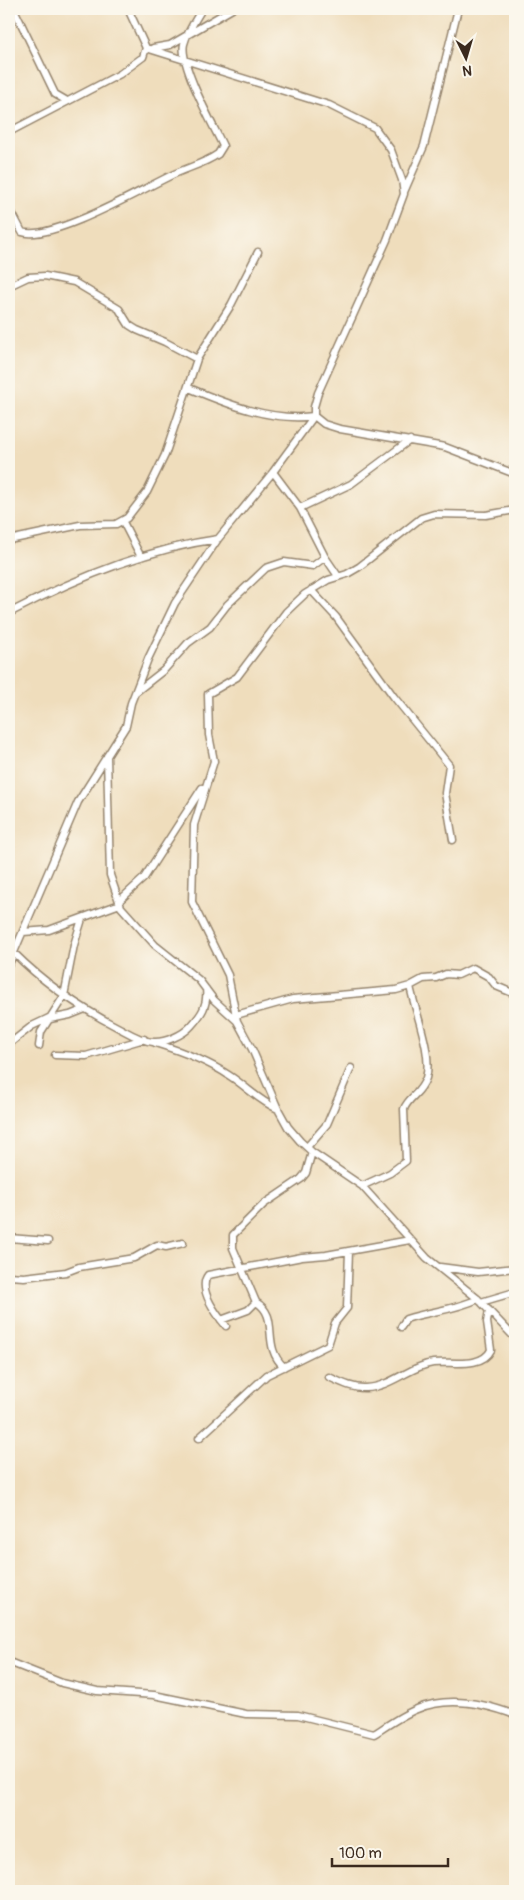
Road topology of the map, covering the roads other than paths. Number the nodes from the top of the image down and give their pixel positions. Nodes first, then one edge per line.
1 (14, 9) edge
2 (128, 9) edge
3 (202, 9) edge
4 (232, 9) edge
5 (458, 9) edge
6 (188, 34) junction
7 (146, 48) junction
8 (185, 58) junction
9 (67, 101) junction
10 (9, 132) edge
11 (404, 194) junction
12 (9, 208) edge
13 (12, 222) edge
14 (258, 252) dead end
15 (9, 286) edge
16 (197, 359) junction
17 (189, 388) junction
18 (314, 416) junction
19 (410, 440) junction
20 (272, 472) junction
21 (515, 474) edge
22 (300, 508) junction
23 (515, 510) edge
24 (123, 522) junction
25 (218, 539) junction
26 (9, 540) edge
27 (141, 557) junction
28 (324, 557) junction
29 (338, 576) junction
30 (311, 590) junction
31 (9, 613) edge
32 (135, 693) junction
33 (107, 756) junction
34 (210, 779) junction
35 (453, 840) dead end
36 (119, 902) junction
37 (82, 919) junction
38 (23, 932) junction
39 (14, 953) junction
40 (9, 964) edge
41 (410, 986) junction
42 (206, 987) junction
43 (515, 994) edge
44 (64, 996) junction
45 (86, 1009) junction
46 (50, 1018) junction
47 (236, 1018) junction
48 (145, 1039) junction
49 (154, 1042) junction
50 (9, 1044) edge
51 (39, 1046) dead end
52 (55, 1055) dead end
53 (352, 1068) dead end
54 (278, 1109) junction
55 (310, 1150) junction
56 (362, 1186) junction
57 (9, 1238) edge
58 (410, 1240) junction
59 (48, 1241) dead end
60 (183, 1243) dead end
61 (349, 1251) junction
62 (438, 1267) junction
63 (515, 1268) edge
64 (242, 1270) junction
65 (9, 1276) edge
66 (515, 1292) edge
67 (480, 1301) junction
68 (256, 1302) junction
69 (489, 1310) junction
70 (221, 1320) junction
71 (226, 1326) dead end
72 (401, 1327) dead end
73 (515, 1338) edge
74 (284, 1367) junction
75 (329, 1377) dead end
76 (199, 1438) dead end
77 (9, 1662) edge
78 (515, 1715) edge

1 - 9 street
2 - 7 street
3 - 6 street
4 - 6 street
5 - 11 street
6 - 7 street
6 - 8 street
7 - 8 street
7 - 9 street
8 - 11 street
8 - 13 street
9 - 10 street
11 - 18 street
12 - 13 street
14 - 16 street
15 - 16 street
16 - 17 street
17 - 18 street
17 - 24 street
18 - 19 street
18 - 20 street
19 - 21 street
19 - 22 street
20 - 22 street
20 - 25 street
22 - 28 street
23 - 29 street
24 - 26 street
24 - 27 street
25 - 27 street
25 - 32 street
27 - 31 street
28 - 29 street
28 - 32 street
29 - 30 street
30 - 34 street
30 - 35 street
32 - 33 street
33 - 36 street
33 - 38 street
34 - 36 street
34 - 47 street
36 - 37 street
36 - 42 street
37 - 38 street
37 - 44 street
38 - 39 street
39 - 40 street
39 - 44 street
41 - 43 street
41 - 47 street
41 - 56 street
42 - 47 street
42 - 49 street
44 - 45 street
44 - 46 street
45 - 46 street
45 - 48 street
46 - 50 street
46 - 51 street
47 - 54 street
48 - 49 street
48 - 52 street
49 - 54 street
53 - 55 street
54 - 55 street
55 - 56 street
55 - 64 street
56 - 58 street
57 - 59 street
58 - 61 street
58 - 62 street
60 - 65 street
61 - 64 street
61 - 74 street
62 - 63 street
62 - 67 street
64 - 68 street
64 - 70 street
66 - 67 street
67 - 69 street
67 - 72 street
68 - 70 street
68 - 74 street
69 - 73 street
69 - 75 street
70 - 71 street
74 - 76 street
77 - 78 street

